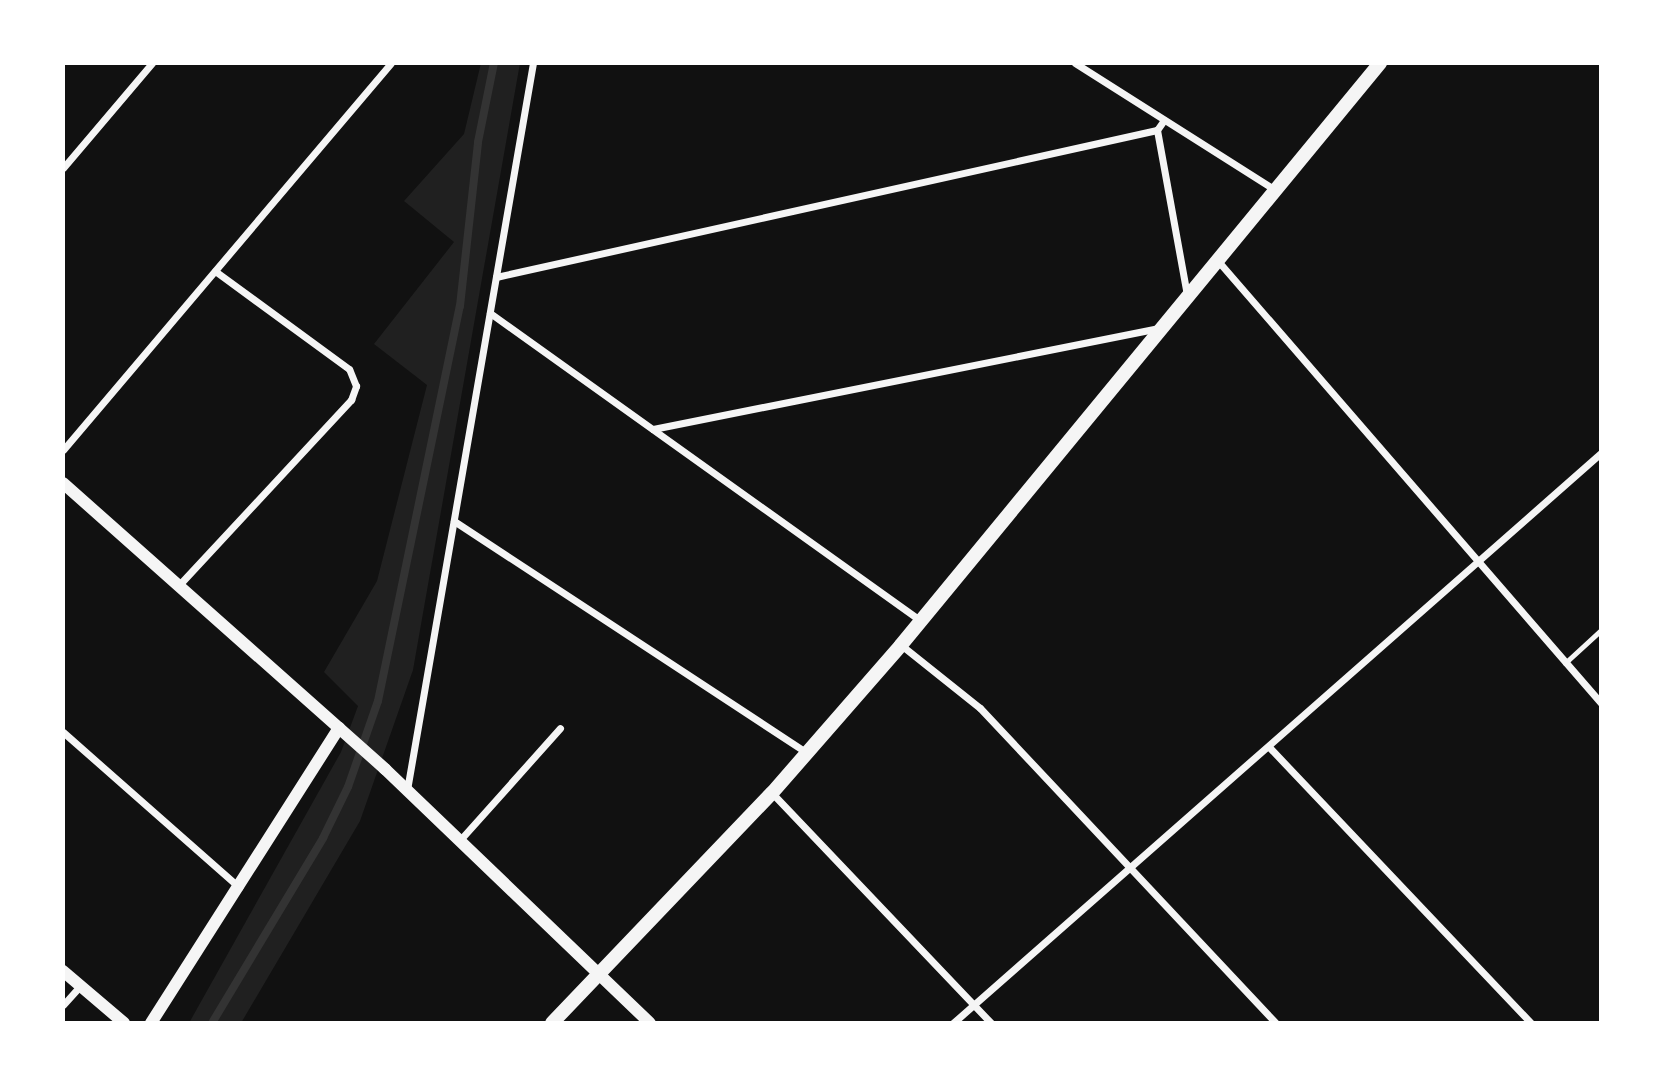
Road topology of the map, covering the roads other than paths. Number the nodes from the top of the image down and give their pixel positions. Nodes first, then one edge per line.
1 (152, 63) edge
2 (391, 63) edge
3 (533, 63) edge
4 (1075, 63) edge
5 (1380, 63) edge
6 (1164, 120) junction
7 (1157, 130) junction
8 (63, 168) edge
9 (1276, 190) junction
10 (1218, 261) junction
11 (215, 271) junction
12 (496, 277) junction
13 (1187, 298) junction
14 (490, 313) junction
15 (1163, 327) junction
16 (653, 429) junction
17 (63, 450) edge
18 (1601, 453) edge
19 (63, 483) edge
20 (454, 521) junction
21 (1477, 559) junction
22 (179, 585) junction
23 (921, 621) junction
24 (1601, 630) edge
25 (901, 645) junction
26 (1565, 663) junction
27 (1601, 703) edge
28 (560, 728) dead end
29 (343, 731) junction
30 (63, 732) edge
31 (1270, 748) junction
32 (806, 752) junction
33 (407, 790) junction
34 (772, 793) junction
35 (460, 840) junction
36 (1127, 869) junction
37 (239, 887) junction
38 (63, 971) edge
39 (602, 973) junction
40 (80, 986) junction
41 (974, 1004) junction
42 (63, 1005) edge
43 (124, 1023) edge
44 (151, 1023) edge
45 (552, 1023) edge
46 (650, 1023) edge
47 (953, 1023) edge
48 (991, 1023) edge
49 (1276, 1023) edge
50 (1531, 1023) edge

1 - 8 street
2 - 11 street
3 - 12 street
4 - 6 street
5 - 9 main road
6 - 7 street
6 - 9 street
7 - 12 street
7 - 13 street
9 - 10 main road
10 - 13 main road
10 - 21 street
11 - 17 street
11 - 22 street
12 - 14 street
13 - 15 main road
14 - 16 street
14 - 20 street
15 - 16 street
15 - 23 main road
16 - 23 street
18 - 21 street
19 - 22 street
20 - 32 street
20 - 33 street
21 - 26 street
21 - 31 street
22 - 29 street
23 - 25 main road
24 - 26 lane
25 - 32 main road
25 - 36 street
26 - 27 street
28 - 35 street
29 - 33 street
29 - 37 street
30 - 37 street
31 - 36 street
31 - 50 street
32 - 34 main road
33 - 35 street
34 - 39 main road
34 - 41 street
35 - 39 street
36 - 41 street
36 - 49 street
37 - 44 street
38 - 40 street
39 - 45 main road
39 - 46 street
40 - 42 street
40 - 43 street
41 - 47 street
41 - 48 street

